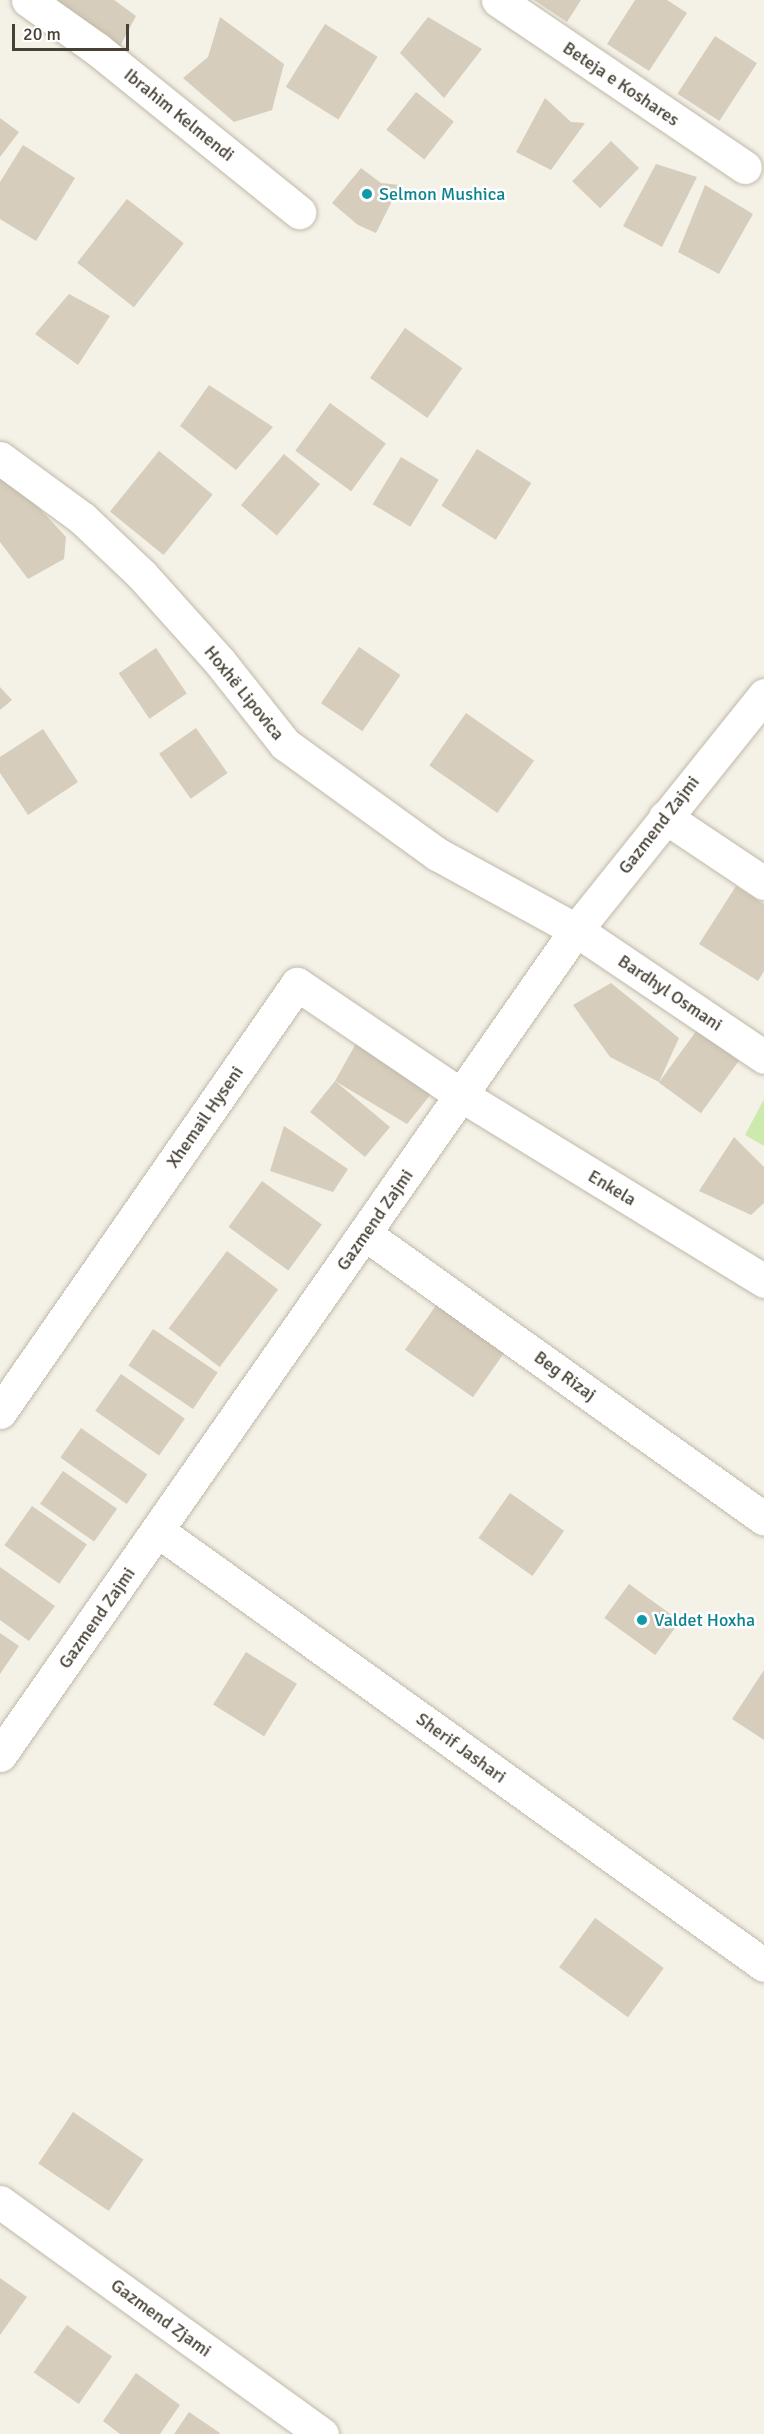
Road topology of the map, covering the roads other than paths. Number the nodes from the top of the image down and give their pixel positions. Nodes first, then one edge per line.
1 (28, 0) edge
2 (498, 0) edge
3 (745, 168) dead end
4 (299, 212) dead end
5 (0, 458) edge
6 (764, 695) edge
7 (665, 817) junction
8 (764, 883) edge
9 (576, 930) junction
10 (764, 1057) edge
11 (461, 1095) junction
12 (365, 1234) junction
13 (764, 1281) edge
14 (0, 1412) edge
15 (764, 1519) edge
16 (158, 1531) junction
17 (0, 1755) edge
18 (764, 1965) edge
19 (0, 2202) edge
20 (322, 2434) edge

1 - 4 street, Ibrahim Kelmendi
2 - 3 street, Beteja e Koshares
5 - 9 street, Hoxhë Lipovica
6 - 7 street, Gazmend Zajmi
7 - 8 street
7 - 9 street, Gazmend Zajmi
9 - 10 street, Bardhyl Osmani
9 - 11 street, Gazmend Zajmi
11 - 12 street, Gazmend Zajmi
11 - 13 street, Enkela
11 - 14 street, Xhemail Hyseni
12 - 15 street, Beg Rizaj
12 - 16 street, Gazmend Zajmi
16 - 17 street, Gazmend Zajmi
16 - 18 street, Sherif Jashari
19 - 20 street, Gazmend Zjami

